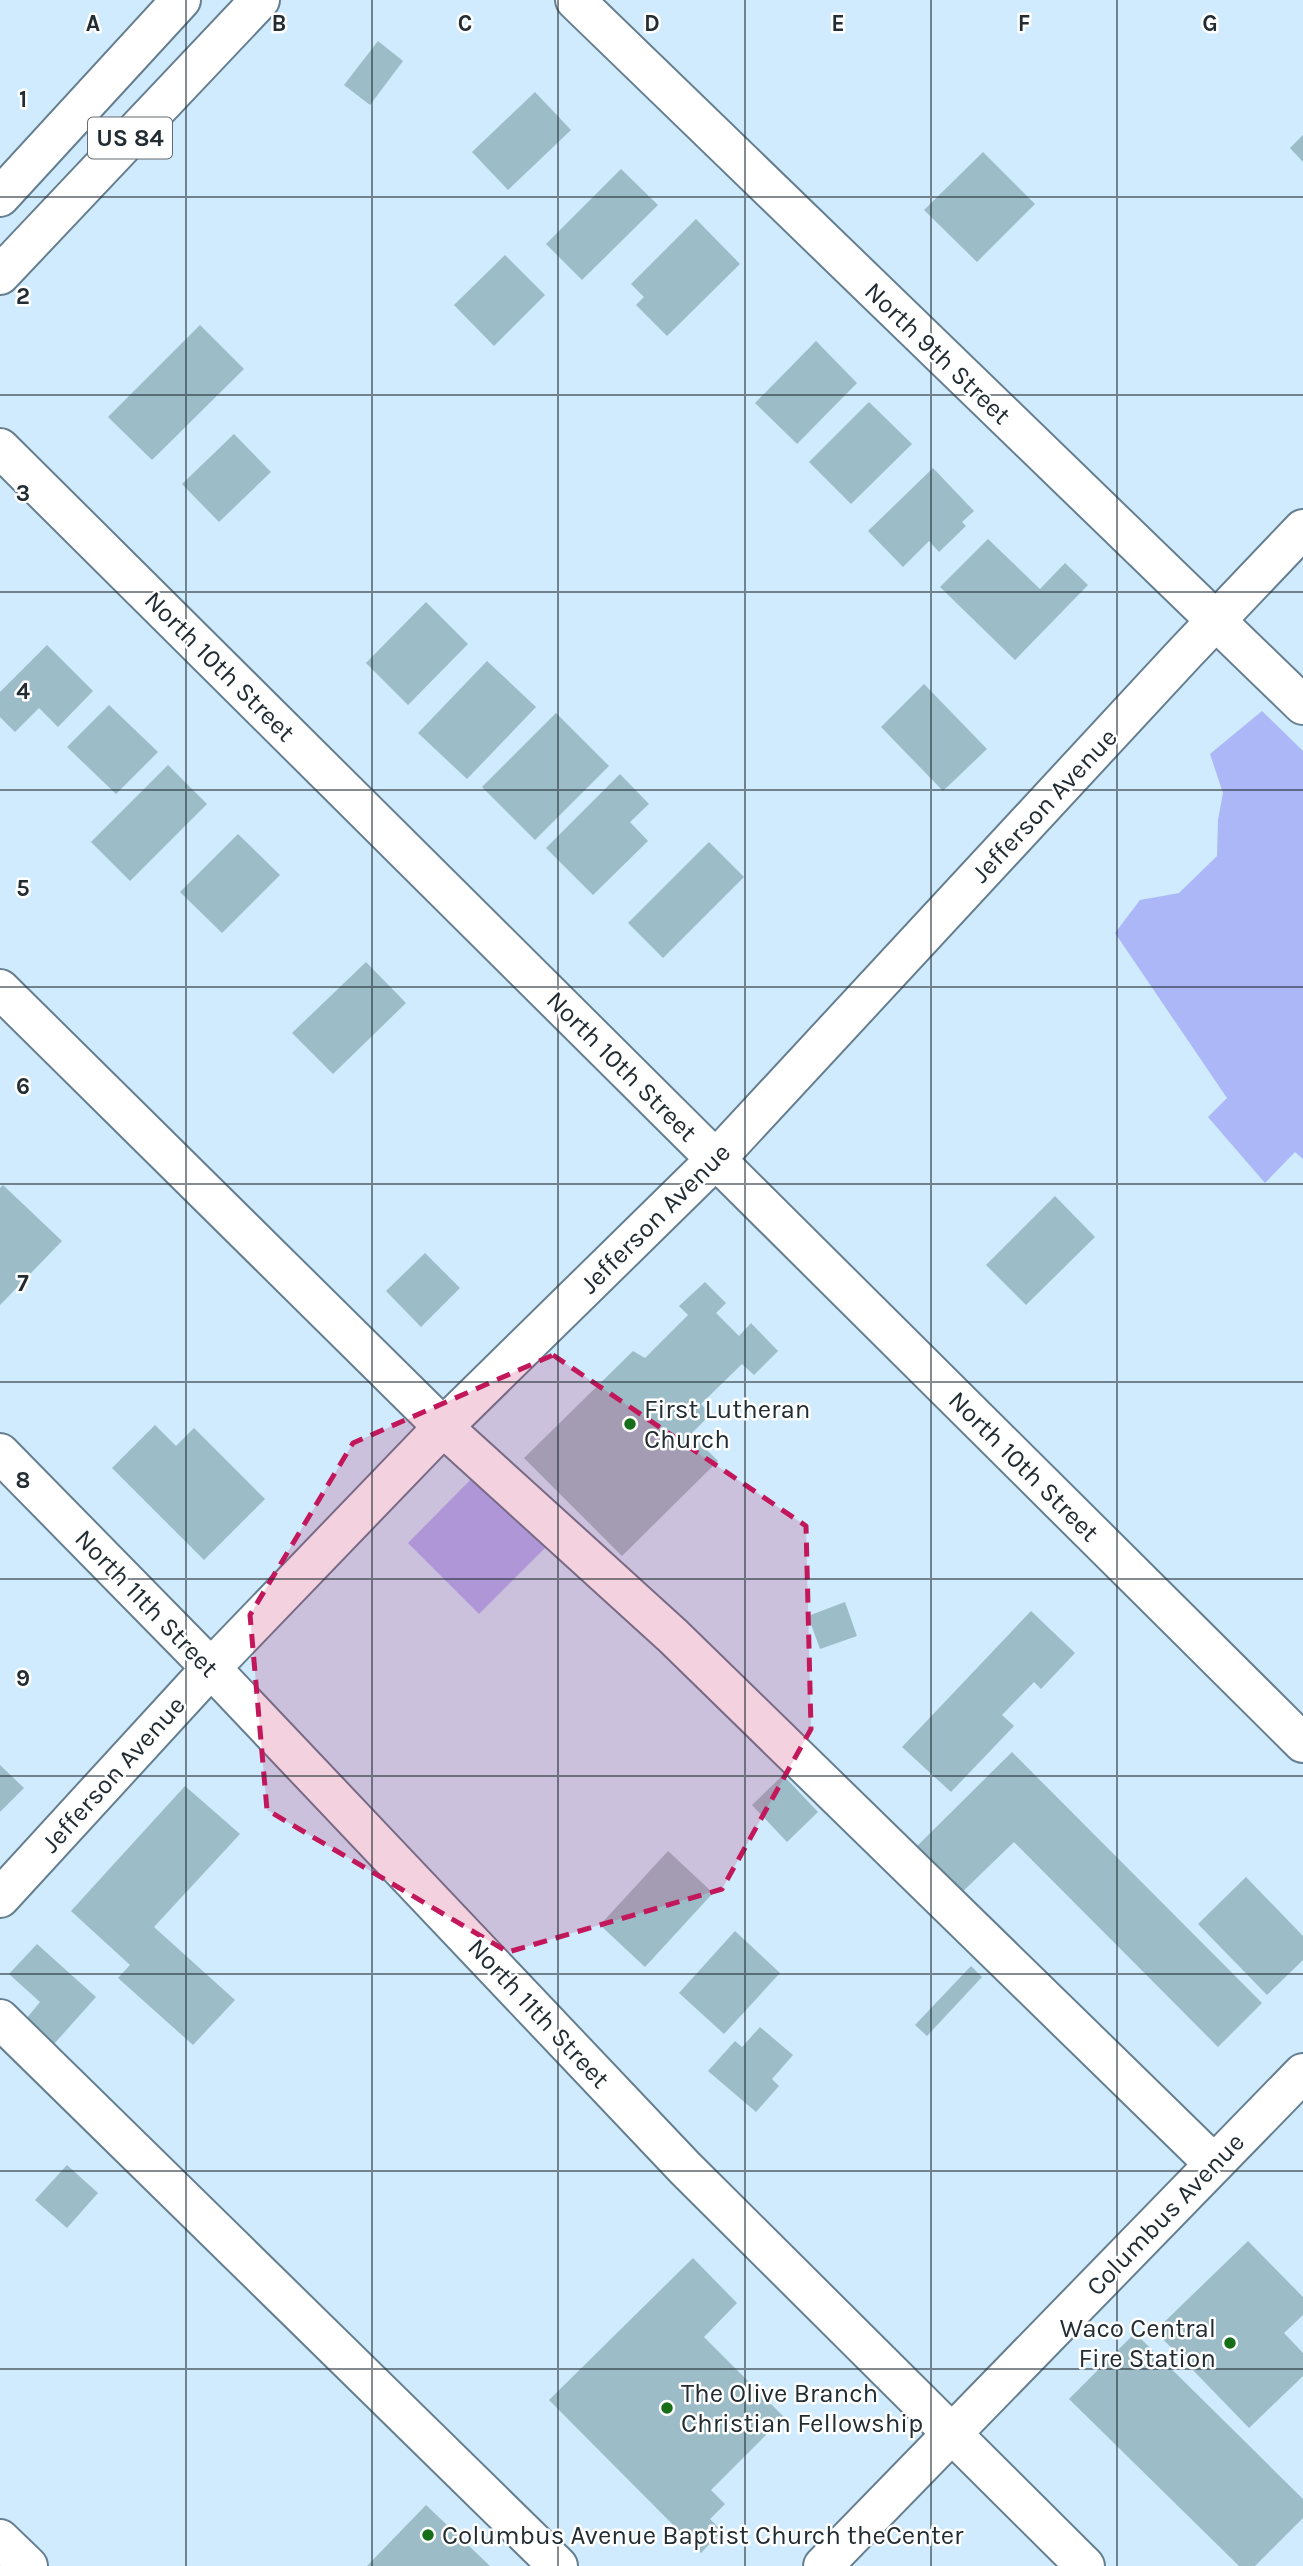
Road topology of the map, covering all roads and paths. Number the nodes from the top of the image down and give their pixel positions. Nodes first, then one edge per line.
1 (181, 0) edge
2 (260, 0) edge
3 (575, 0) edge
4 (0, 197) edge
5 (0, 275) edge
6 (0, 448) edge
7 (1303, 529) edge
8 (1215, 621) junction
9 (1303, 705) edge
10 (0, 989) edge
11 (716, 1159) junction
12 (443, 1427) junction
13 (0, 1453) edge
14 (211, 1668) junction
15 (1303, 1743) edge
16 (0, 1898) edge
17 (0, 2019) edge
18 (1303, 2073) edge
19 (1214, 2164) junction
20 (953, 2432) junction
21 (0, 2539) edge
22 (28, 2566) edge
23 (558, 2566) edge
24 (823, 2566) edge
25 (1086, 2566) edge

1 - 4 street, US 84
2 - 5 street, US 84
3 - 8 street, North 9th Street
6 - 11 street, North 10th Street
7 - 8 street, Jefferson Avenue
8 - 9 street, North 9th Street
8 - 11 street, Jefferson Avenue
10 - 12 street
11 - 12 street, Jefferson Avenue
11 - 15 street, North 10th Street
12 - 14 street, Jefferson Avenue
12 - 19 street
13 - 14 street, North 11th Street
14 - 16 street, Jefferson Avenue
14 - 20 street, North 11th Street
17 - 23 street
18 - 19 street, Columbus Avenue
19 - 20 street, Columbus Avenue
20 - 24 street, Columbus Avenue
20 - 25 street, North 11th Street
21 - 22 street

